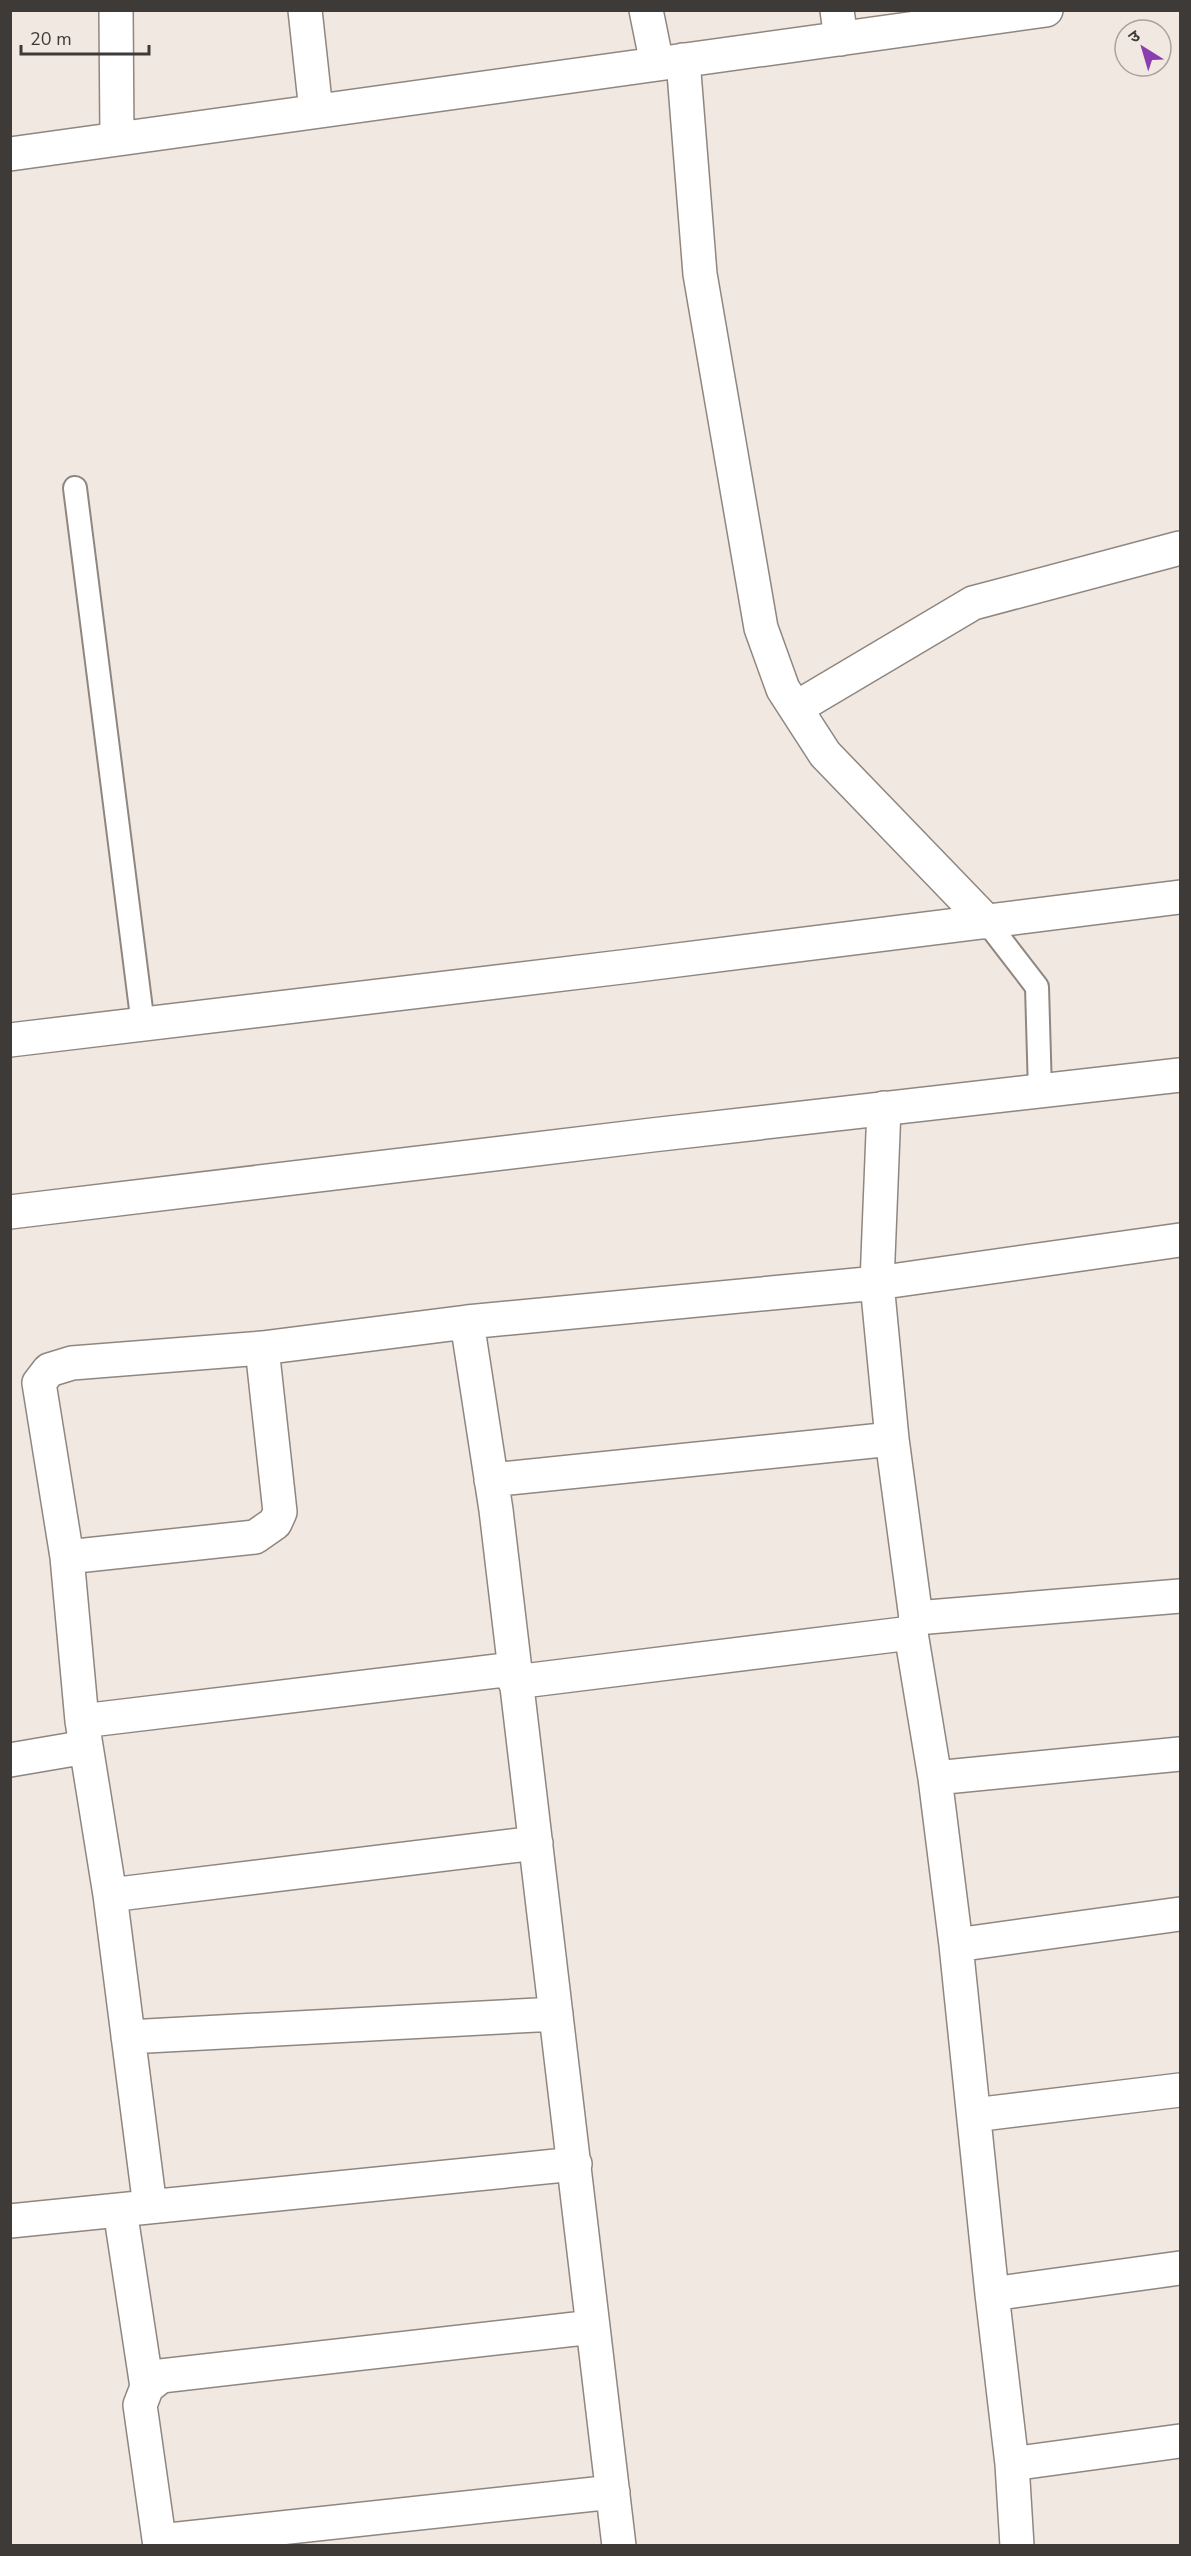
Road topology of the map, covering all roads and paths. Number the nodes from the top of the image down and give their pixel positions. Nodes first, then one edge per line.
1 (116, 10) edge
2 (305, 10) edge
3 (646, 10) edge
4 (1046, 10) edge
5 (839, 25) edge
6 (670, 62) junction
7 (316, 111) junction
8 (117, 139) junction
9 (10, 154) edge
10 (75, 488) dead end
11 (1180, 548) edge
12 (796, 708) junction
13 (1180, 897) edge
14 (987, 922) junction
15 (143, 1025) junction
16 (10, 1040) edge
17 (1180, 1075) edge
18 (1040, 1091) junction
19 (884, 1108) junction
20 (10, 1212) edge
21 (1180, 1240) edge
22 (877, 1283) junction
23 (467, 1322) junction
24 (262, 1348) junction
25 (892, 1438) junction
26 (491, 1479) junction
27 (68, 1557) junction
28 (1180, 1596) edge
29 (913, 1626) junction
30 (514, 1675) junction
31 (84, 1734) junction
32 (1180, 1754) edge
33 (10, 1760) edge
34 (935, 1778) junction
35 (536, 1843) junction
36 (110, 1895) junction
37 (1180, 1914) edge
38 (956, 1945) junction
39 (556, 2014) junction
40 (128, 2037) junction
41 (1180, 2090) edge
42 (974, 2115) junction
43 (574, 2164) junction
44 (135, 2209) junction
45 (10, 2222) edge
46 (1180, 2268) edge
47 (992, 2294) junction
48 (594, 2327) junction
49 (147, 2387) junction
50 (1180, 2441) edge
51 (1012, 2464) junction
52 (613, 2492) junction
53 (160, 2543) edge
54 (619, 2546) edge
55 (1017, 2546) edge

1 - 8 street
2 - 7 street
3 - 6 street
4 - 5 street
5 - 6 street
6 - 7 street
6 - 12 street
7 - 8 street
8 - 9 street
10 - 15 lane
11 - 12 street
12 - 14 street
13 - 14 street
14 - 15 street
14 - 18 lane
15 - 16 street
17 - 18 street
18 - 19 street
19 - 20 street
19 - 22 street
21 - 22 street
22 - 23 street
22 - 25 street
23 - 24 street
23 - 26 street
24 - 27 street
24 - 27 street
25 - 26 street
25 - 29 street
26 - 30 street
27 - 31 street
28 - 29 street
29 - 30 street
29 - 34 street
30 - 31 street
30 - 35 street
31 - 33 street
31 - 36 street
32 - 34 street
34 - 38 street
35 - 36 street
35 - 39 street
36 - 40 street
37 - 38 street
38 - 42 street
39 - 40 street
39 - 43 street
40 - 44 street
41 - 42 street
42 - 47 street
43 - 44 street
43 - 48 street
44 - 45 street
44 - 49 street
46 - 47 street
47 - 51 street
48 - 49 street
48 - 52 street
49 - 53 street
50 - 51 street
51 - 55 street
52 - 53 street
52 - 54 street

